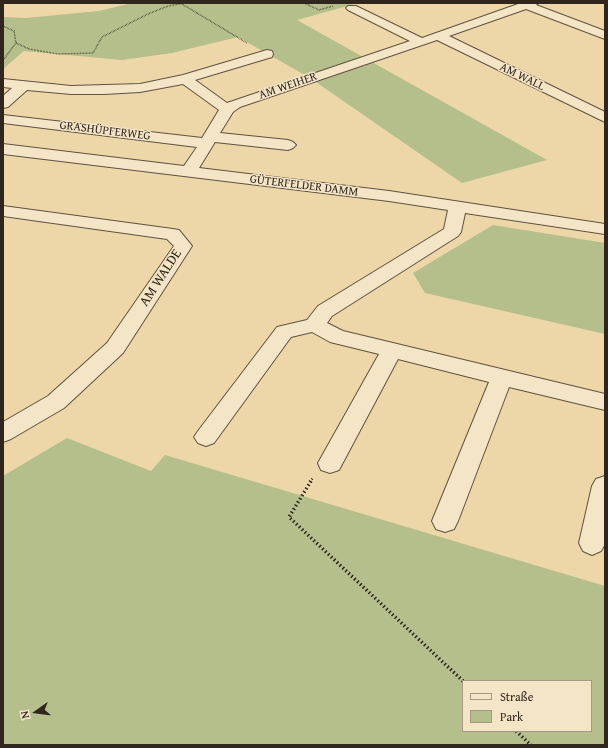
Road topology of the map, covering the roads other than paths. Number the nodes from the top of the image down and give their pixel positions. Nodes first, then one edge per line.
1 (529, 4) edge
2 (485, 6) dead end
3 (352, 8) dead end
4 (502, 13) junction
5 (605, 35) edge
6 (438, 36) junction
7 (422, 42) junction
8 (267, 54) dead end
9 (185, 79) junction
10 (3, 83) edge
11 (24, 85) junction
12 (3, 104) edge
13 (227, 109) junction
14 (605, 118) edge
15 (3, 119) edge
16 (208, 140) junction
17 (288, 145) dead end
18 (3, 149) edge
19 (189, 172) junction
20 (458, 206) junction
21 (3, 211) edge
22 (605, 228) edge
23 (314, 325) junction
24 (392, 350) junction
25 (502, 377) junction
26 (605, 402) edge
27 (3, 433) edge
28 (206, 437) dead end
29 (330, 463) road end
30 (605, 486) edge
31 (445, 522) dead end
32 (592, 543) dead end

1 - 4 street, AM WEIHER
1 - 5 street
2 - 4 street
3 - 7 street
4 - 6 street, AM WEIHER
6 - 7 street, AM WEIHER
6 - 14 street, AM WALL
7 - 13 street, AM WEIHER
8 - 9 street
9 - 11 street
9 - 13 street
10 - 11 street
11 - 12 street
13 - 16 street
15 - 16 street, GRASHÜPFERWEG
16 - 17 street, GRASHÜPFERWEG
16 - 19 street
18 - 19 street, GÜTERFELDER DAMM
19 - 20 street, GÜTERFELDER DAMM
20 - 22 street, GÜTERFELDER DAMM
20 - 23 street
21 - 27 street, AM WALDE
23 - 24 street
23 - 28 street
24 - 25 street
24 - 29 street
25 - 26 street
25 - 31 street
30 - 32 street

